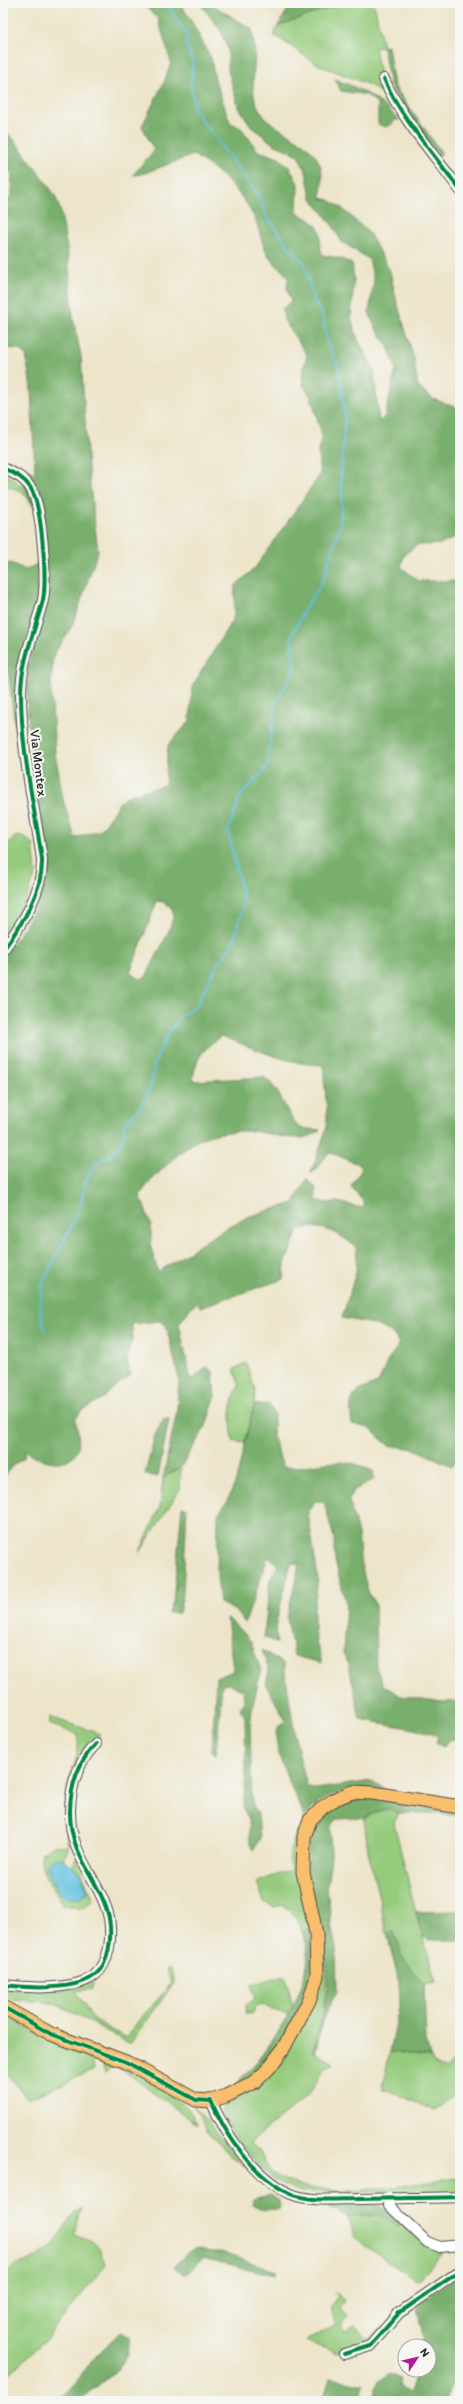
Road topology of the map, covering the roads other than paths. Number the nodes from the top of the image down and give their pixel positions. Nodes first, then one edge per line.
1 (384, 80) dead end
2 (460, 190) edge
3 (3, 468) edge
4 (3, 950) edge
5 (96, 1744) dead end
6 (460, 1807) edge
7 (3, 1986) edge
8 (3, 2007) edge
9 (211, 2101) junction
10 (460, 2196) edge
11 (389, 2198) junction
12 (460, 2245) edge
13 (460, 2271) edge
14 (344, 2354) dead end

1 - 2 street
3 - 4 street, Via Montex
5 - 7 street
6 - 9 main road
8 - 9 main road
9 - 11 street
10 - 11 street
11 - 12 street
13 - 14 street

